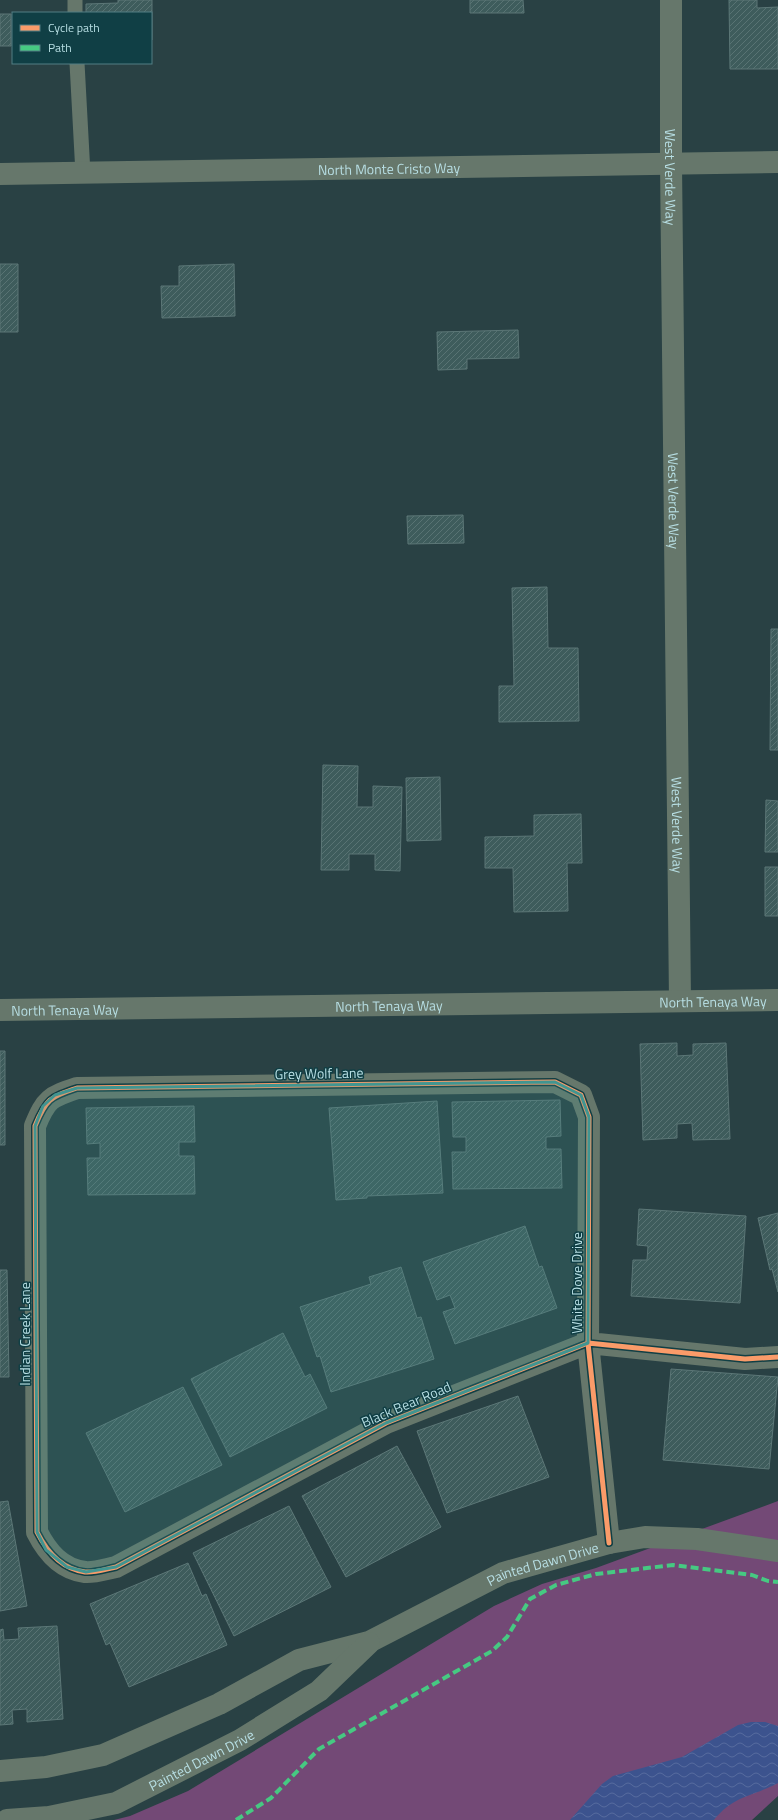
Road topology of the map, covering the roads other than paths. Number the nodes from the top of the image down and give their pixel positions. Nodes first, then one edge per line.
1 (75, 0) edge
2 (671, 0) edge
3 (75, 12) edge
4 (78, 64) edge
5 (778, 162) edge
6 (671, 164) junction
7 (0, 174) edge
8 (83, 174) junction
9 (778, 1000) edge
10 (680, 1001) junction
11 (0, 1010) edge
12 (55, 1095) joint
13 (581, 1095) joint
14 (588, 1342) junction
15 (778, 1357) edge
16 (609, 1543) junction
17 (778, 1551) edge
18 (67, 1567) joint
19 (369, 1642) junction
20 (0, 1771) edge
21 (7, 1820) edge

1 - 3 lane
2 - 6 street, West Verde Way
4 - 8 lane
5 - 6 street, North Monte Cristo Way
6 - 8 street, North Monte Cristo Way
6 - 10 street, West Verde Way
7 - 8 street, North Monte Cristo Way
9 - 10 street, North Tenaya Way
10 - 11 street, North Tenaya Way
12 - 13 street, Grey Wolf Lane
12 - 18 street, Indian Creek Lane
13 - 14 street, White Dove Drive
14 - 15 street, Black Bear Road
14 - 16 street, White Dove Drive
14 - 18 street, Black Bear Road
16 - 17 street, Painted Dawn Drive
16 - 19 street, Painted Dawn Drive
19 - 20 street, Painted Dawn Drive
19 - 21 street, Painted Dawn Drive

